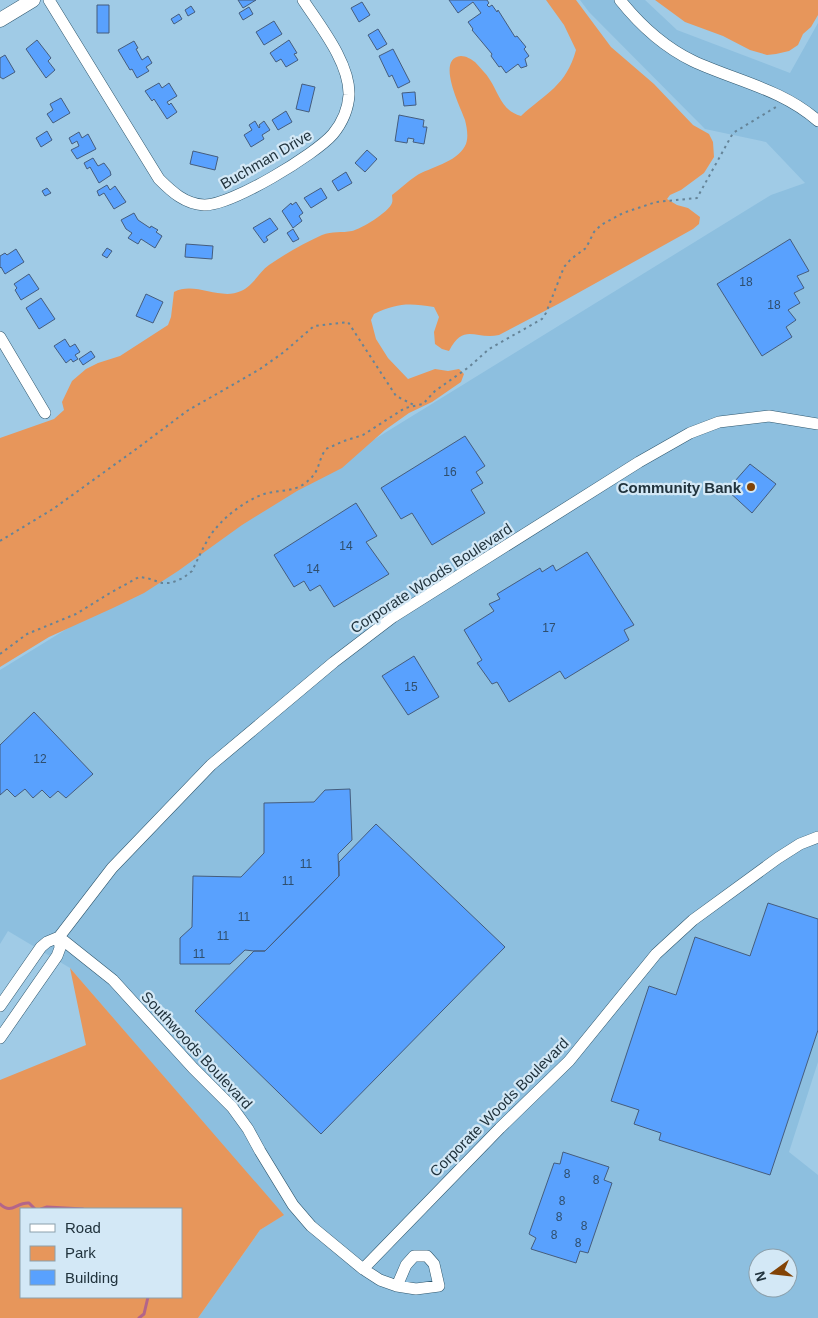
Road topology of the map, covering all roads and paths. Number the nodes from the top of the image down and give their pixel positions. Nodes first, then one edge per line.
1 (32, 0) edge
2 (49, 0) edge
3 (303, 0) edge
4 (620, 0) edge
5 (0, 20) edge
6 (788, 100) junction
7 (818, 121) edge
8 (0, 337) edge
9 (416, 406) junction
10 (45, 413) dead end
11 (818, 424) edge
12 (0, 541) edge
13 (0, 654) edge
14 (818, 837) edge
15 (59, 937) junction
16 (0, 1006) edge
17 (0, 1038) edge
18 (363, 1269) junction
19 (397, 1286) junction

1 - 5 main road
2 - 3 street, Buchman Drive
4 - 6 street
6 - 7 street
6 - 9 path
8 - 10 street
9 - 12 path
9 - 13 path
11 - 15 street, Corporate Woods Boulevard
14 - 18 street, Corporate Woods Boulevard
15 - 16 street, Corporate Woods Boulevard
15 - 17 street, Corporate Woods Boulevard
15 - 18 street, Southwoods Boulevard
18 - 19 street, Southwoods Boulevard
19 - 19 street, Southwoods Boulevard

